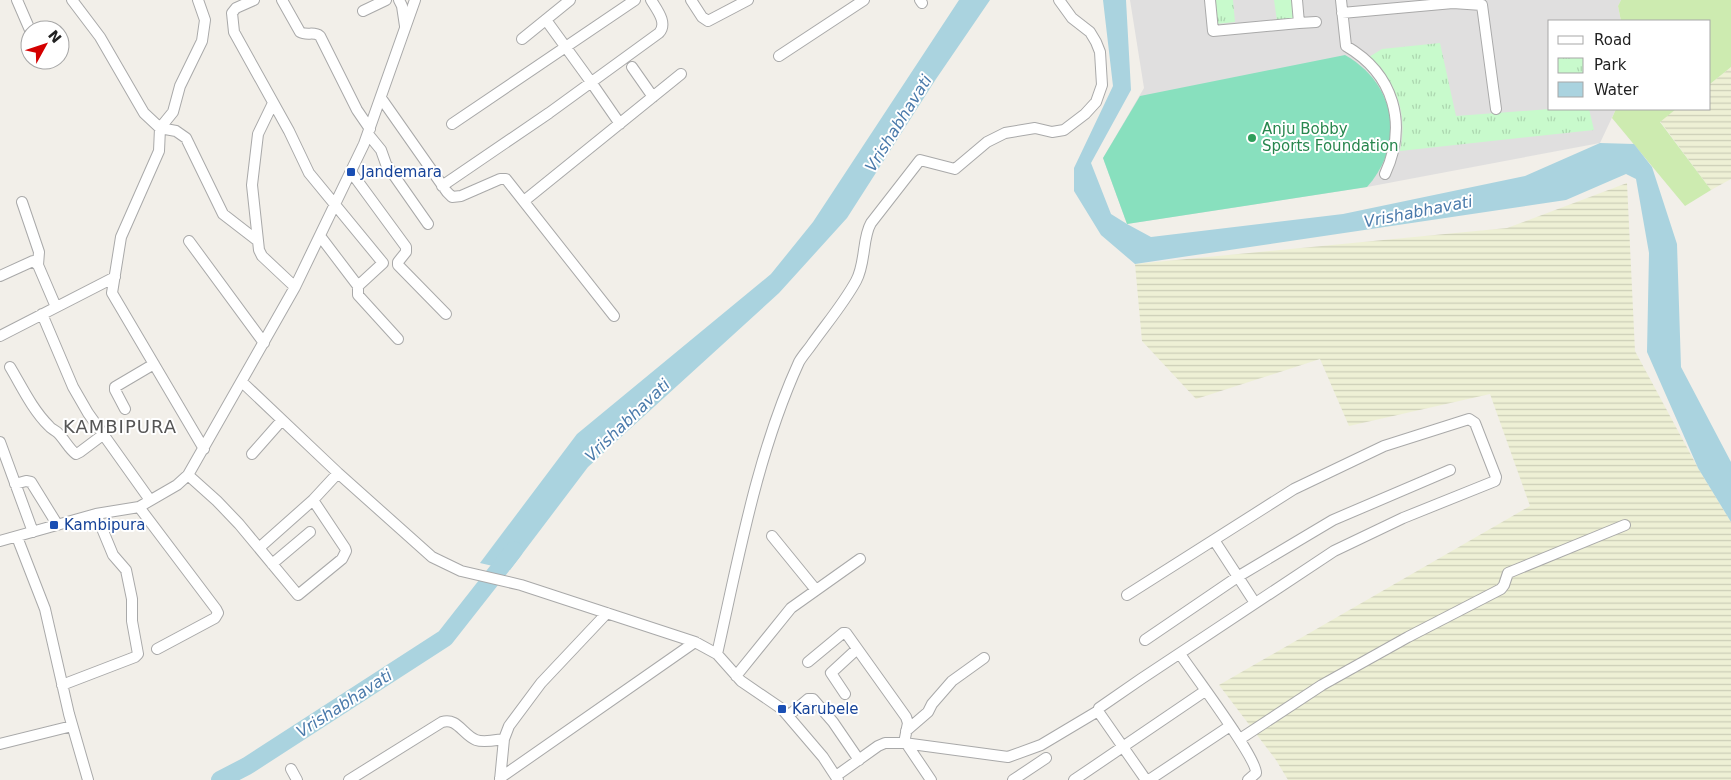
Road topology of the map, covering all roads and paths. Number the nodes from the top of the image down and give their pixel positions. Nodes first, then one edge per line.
1 (17, 0) edge
2 (72, 0) edge
3 (198, 0) edge
4 (254, 0) edge
5 (282, 0) edge
6 (386, 0) edge
7 (400, 0) edge
8 (415, 0) edge
9 (570, 0) edge
10 (635, 0) edge
11 (651, 0) edge
12 (691, 0) edge
13 (748, 0) edge
14 (864, 0) edge
15 (1059, 0) edge
16 (1210, 0) edge
17 (1297, 0) edge
18 (1341, 0) edge
19 (1482, 2) edge
20 (734, 4) edge
21 (1392, 4) edge
22 (363, 10) dead end
23 (1342, 12) junction
24 (26, 20) edge
25 (546, 20) junction
26 (1316, 22) dead end
27 (1299, 23) junction
28 (405, 27) junction
29 (522, 39) dead end
30 (566, 47) junction
31 (779, 56) dead end
32 (632, 67) dead end
33 (681, 74) dead end
34 (592, 82) junction
35 (653, 96) junction
36 (380, 98) junction
37 (273, 103) junction
38 (1496, 109) dead end
39 (452, 124) dead end
40 (620, 124) junction
41 (160, 128) junction
42 (369, 132) junction
43 (351, 172) junction
44 (1385, 174) dead end
45 (442, 186) junction
46 (524, 201) junction
47 (22, 202) dead end
48 (335, 204) junction
49 (428, 224) dead end
50 (320, 236) junction
51 (189, 241) dead end
52 (258, 241) junction
53 (38, 264) junction
54 (0, 276) edge
55 (115, 277) junction
56 (358, 286) junction
57 (295, 287) junction
58 (56, 307) junction
59 (42, 314) junction
60 (446, 314) dead end
61 (614, 316) dead end
62 (0, 336) edge
63 (398, 339) dead end
64 (264, 343) junction
65 (154, 364) junction
66 (10, 367) dead end
67 (242, 382) junction
68 (125, 409) dead end
69 (282, 420) junction
70 (104, 434) junction
71 (0, 442) edge
72 (204, 449) junction
73 (252, 454) dead end
74 (1450, 470) dead end
75 (338, 473) junction
76 (188, 475) junction
77 (15, 484) junction
78 (150, 500) junction
79 (313, 500) junction
80 (139, 507) junction
81 (96, 514) junction
82 (57, 524) junction
83 (1625, 525) dead end
84 (33, 532) junction
85 (310, 532) dead end
86 (772, 536) dead end
87 (17, 537) junction
88 (1214, 540) junction
89 (0, 541) edge
90 (259, 548) junction
91 (860, 559) dead end
92 (272, 564) junction
93 (1239, 576) junction
94 (816, 590) junction
95 (1127, 595) dead end
96 (1255, 603) junction
97 (607, 613) junction
98 (1145, 640) dead end
99 (695, 642) junction
100 (158, 648) dead end
101 (858, 649) junction
102 (717, 654) junction
103 (1180, 654) junction
104 (984, 658) dead end
105 (808, 662) dead end
106 (736, 676) junction
107 (62, 685) junction
108 (1205, 690) junction
109 (845, 694) dead end
110 (1098, 711) junction
111 (788, 716) junction
112 (72, 726) junction
113 (1230, 726) junction
114 (906, 731) junction
115 (504, 739) junction
116 (1240, 739) junction
117 (905, 743) junction
118 (0, 744) edge
119 (1122, 746) junction
120 (1046, 758) dead end
121 (859, 760) junction
122 (290, 769) dead end
123 (837, 778) edge
124 (500, 779) edge
125 (88, 780) edge
126 (297, 780) edge
127 (349, 780) edge
128 (931, 780) edge
129 (1013, 780) edge
130 (1074, 780) edge
131 (1147, 780) edge
132 (1248, 780) edge

1 - 24 street
2 - 41 street
3 - 41 street
4 - 37 street
5 - 42 street
6 - 22 street
7 - 28 street
8 - 28 street
9 - 25 street
10 - 30 street
11 - 34 street
12 - 20 street
13 - 20 street
14 - 31 street
15 - 102 street
16 - 27 street
17 - 27 street
18 - 23 street
19 - 21 street
19 - 38 street
21 - 23 street
23 - 44 street
25 - 29 street
25 - 30 street
26 - 27 street
28 - 36 street
30 - 34 street
30 - 39 street
32 - 35 street
33 - 35 street
34 - 40 street
34 - 45 street
35 - 40 street
36 - 42 street
36 - 45 street
37 - 48 street
37 - 52 street
40 - 46 street
41 - 52 street
41 - 55 street
42 - 43 street
42 - 49 street
43 - 48 street
43 - 60 street
45 - 46 street
46 - 61 street
47 - 53 street
48 - 50 street
48 - 56 street
50 - 56 street
50 - 57 street
51 - 64 street
52 - 57 street
53 - 54 street
53 - 58 street
55 - 58 street
55 - 65 street
56 - 63 street
57 - 64 street
58 - 59 street
59 - 62 street
59 - 70 street
64 - 67 street
65 - 68 street
65 - 72 street
66 - 70 street
67 - 69 street
67 - 72 street
69 - 73 street
69 - 75 street
70 - 78 street
71 - 77 street
72 - 76 street
74 - 93 street
75 - 79 street
75 - 97 street
76 - 78 street
76 - 90 street
77 - 82 street
77 - 84 street
78 - 80 street
79 - 90 street
79 - 92 street
80 - 81 street
80 - 100 street
81 - 82 street
81 - 107 street
82 - 84 street
83 - 116 street
84 - 87 street
85 - 92 street
86 - 94 street
87 - 89 street
87 - 107 street
88 - 93 street
88 - 95 street
88 - 96 street
90 - 92 street
91 - 94 street
93 - 96 street
93 - 98 street
94 - 106 street
96 - 103 street
97 - 99 street
97 - 115 street
99 - 102 street
99 - 124 street
101 - 105 street
101 - 109 street
101 - 114 street
102 - 106 street
103 - 108 street
103 - 110 street
104 - 114 street
106 - 111 street
107 - 112 street
108 - 113 street
108 - 119 street
110 - 117 street
110 - 119 street
111 - 121 street
111 - 123 street
112 - 118 street
112 - 125 street
113 - 116 street
113 - 131 street
114 - 117 street
115 - 124 street
115 - 127 street
116 - 132 street
117 - 121 street
117 - 128 street
119 - 130 street
119 - 131 street
120 - 129 street
121 - 123 street
122 - 126 street

